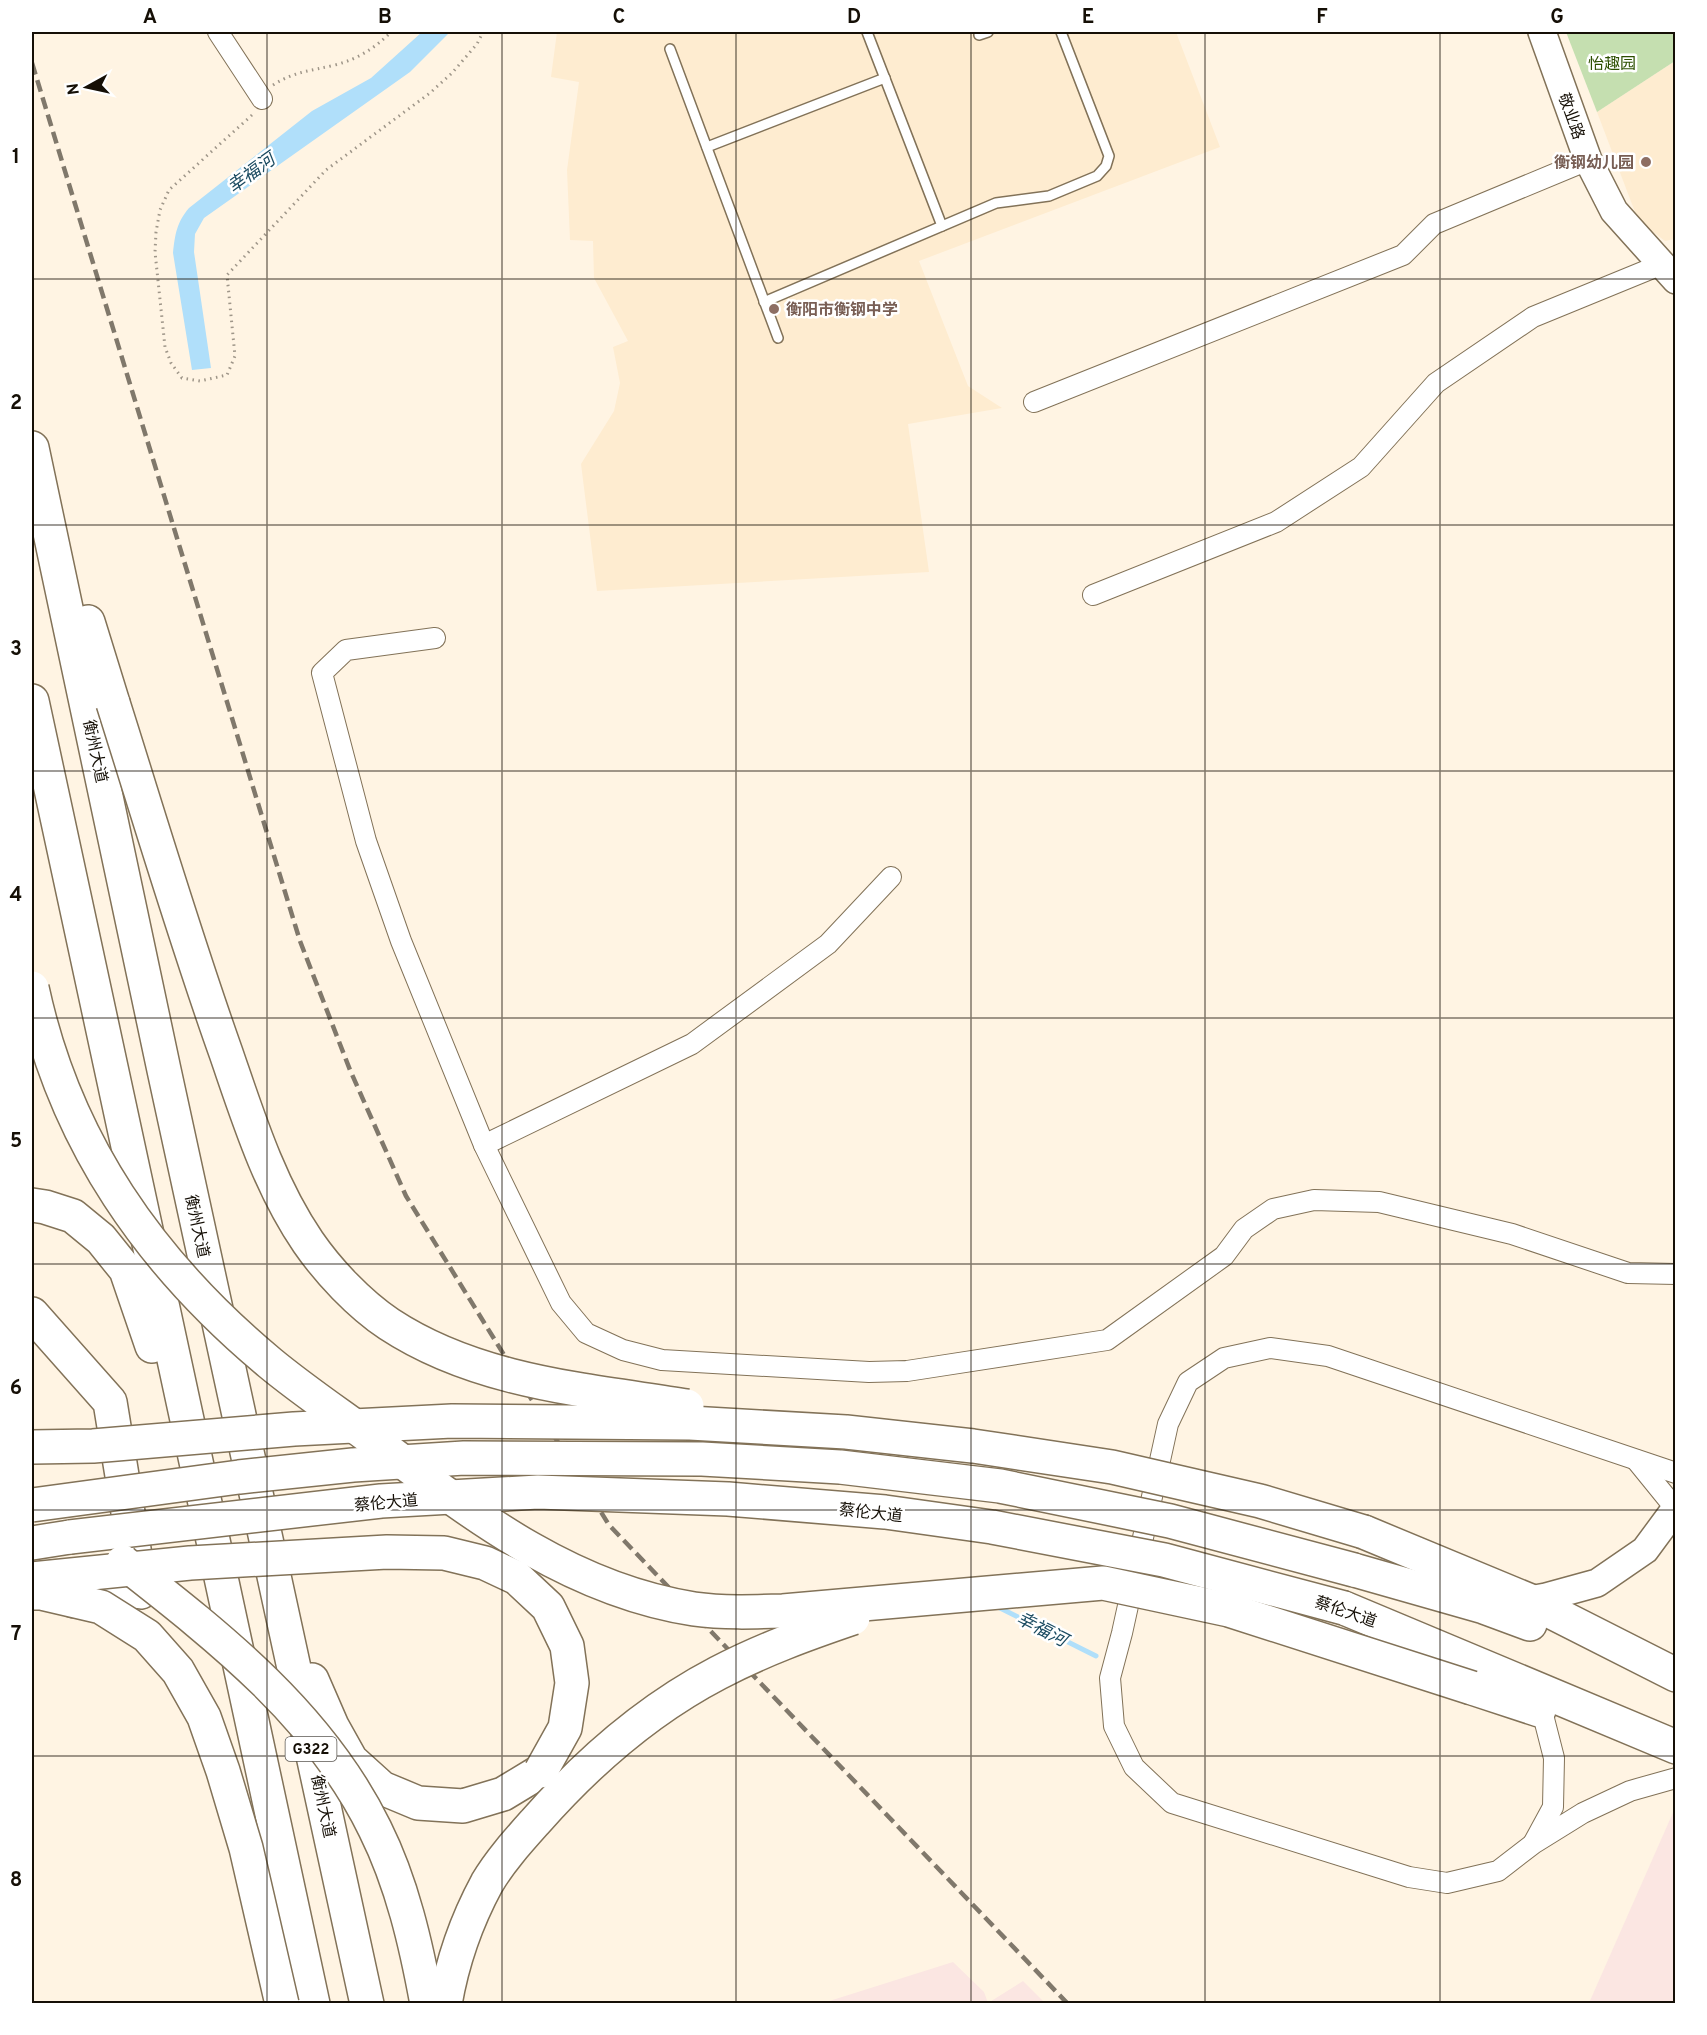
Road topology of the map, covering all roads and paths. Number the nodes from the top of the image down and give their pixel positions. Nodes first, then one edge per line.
1 (218, 32) edge
2 (391, 32) edge
3 (483, 32) edge
4 (867, 32) edge
5 (1061, 32) edge
6 (1542, 32) edge
7 (670, 49) dead end
8 (885, 78) junction
9 (262, 99) junction
10 (707, 147) junction
11 (1588, 160) junction
12 (942, 226) junction
13 (1670, 268) edge
14 (764, 302) junction
15 (778, 338) dead end
16 (1034, 402) dead end
17 (32, 435) edge
18 (32, 448) edge
19 (1092, 595) dead end
20 (435, 638) dead end
21 (32, 701) edge
22 (891, 877) dead end
23 (32, 988) edge
24 (484, 1145) junction
25 (32, 1205) edge
26 (1676, 1274) edge
27 (32, 1314) edge
28 (846, 1432) junction
29 (32, 1447) edge
30 (1636, 1460) junction
31 (1676, 1473) edge
32 (32, 1498) edge
33 (204, 1503) junction
34 (32, 1506) edge
35 (1675, 1508) edge
36 (32, 1543) edge
37 (32, 1579) edge
38 (141, 1592) joint
39 (32, 1593) edge
40 (924, 1598) junction
41 (1528, 1600) junction
42 (1484, 1607) junction
43 (32, 1608) edge
44 (281, 1608) junction
45 (1401, 1631) junction
46 (1676, 1676) edge
47 (1542, 1711) junction
48 (1676, 1747) edge
49 (1676, 1755) edge
50 (1676, 1778) edge
51 (1533, 1844) junction
52 (282, 2004) edge
53 (313, 2004) edge
54 (367, 2004) edge
55 (427, 2004) edge
56 (445, 2004) edge

1 - 9 street
2 - 9 path
3 - 9 path
4 - 8 lane
5 - 12 lane
6 - 11 street, 敬业路
7 - 10 lane
8 - 10 lane
8 - 12 lane
10 - 14 lane
11 - 13 street, 敬业路
11 - 16 street
12 - 14 lane
13 - 19 street
14 - 15 lane
17 - 28 highway, bridge
18 - 44 highway, 衡州大道 / G322
20 - 24 street
21 - 33 highway
22 - 24 street
23 - 40 highway, bridge
24 - 26 street
25 - 33 highway
27 - 38 highway
28 - 29 highway, bridge
28 - 41 highway, bridge
30 - 31 street
30 - 35 street
30 - 51 street
32 - 55 highway, bridge
33 - 53 highway, G322
34 - 42 highway, bridge
35 - 41 street
36 - 45 highway, 蔡伦大道, bridge
37 - 44 highway, bridge
38 - 43 main road
39 - 52 highway, bridge
40 - 47 highway, bridge
40 - 56 highway, bridge
41 - 42 street
41 - 46 highway
42 - 46 highway
44 - 54 highway, 衡州大道 / G322
45 - 47 highway
45 - 48 highway, 蔡伦大道
47 - 49 highway
47 - 51 street
50 - 51 street

